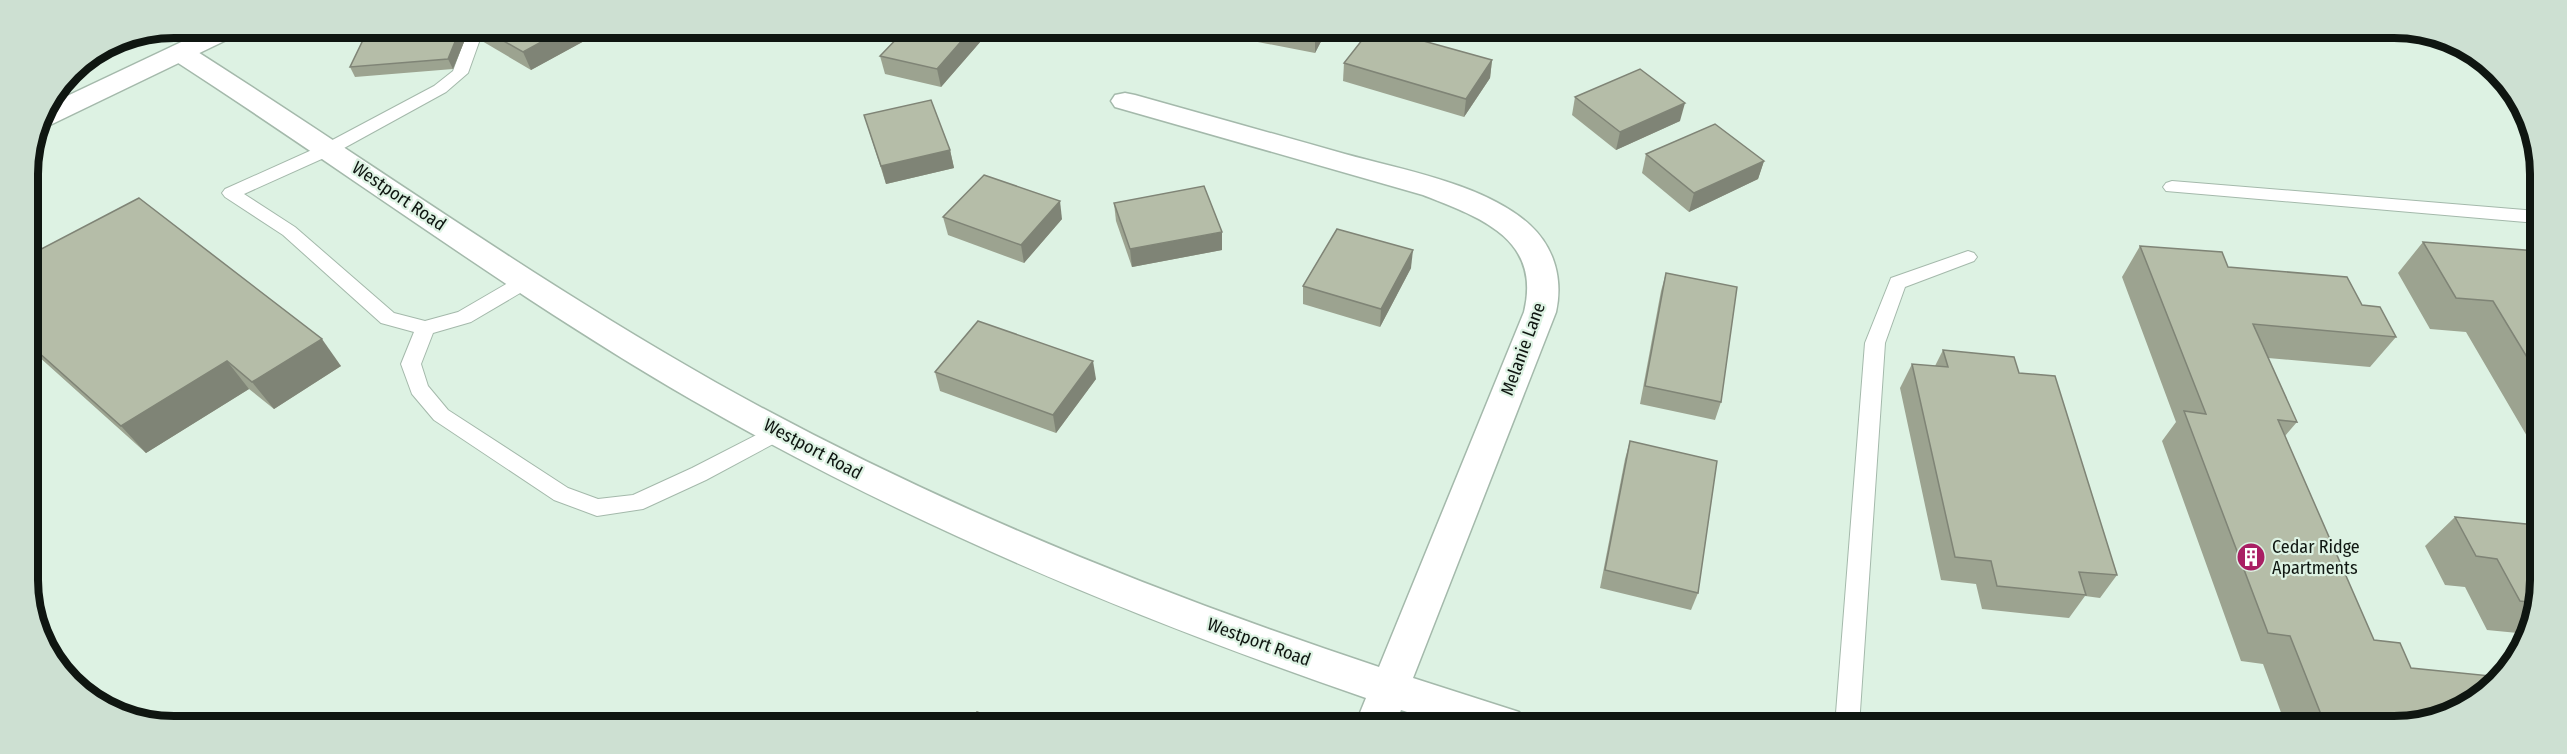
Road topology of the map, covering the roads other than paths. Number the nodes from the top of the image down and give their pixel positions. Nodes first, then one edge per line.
1 (211, 38) edge
2 (472, 38) edge
3 (181, 52) junction
4 (1125, 101) dead end
5 (52, 113) edge
6 (330, 149) junction
7 (2172, 187) dead end
8 (2530, 217) edge
9 (1968, 257) dead end
10 (526, 281) junction
11 (426, 328) junction
12 (781, 431) junction
13 (1381, 707) edge
14 (1443, 716) edge
15 (1848, 716) edge

1 - 3 street
2 - 6 lane
3 - 5 street
3 - 6 street, Westport Road
4 - 13 street, Melanie Lane
6 - 10 street, Westport Road
6 - 11 lane
7 - 8 lane
9 - 15 lane
10 - 11 lane
10 - 12 street, Westport Road
11 - 12 lane
12 - 13 street, Westport Road
13 - 14 street, Westport Road

